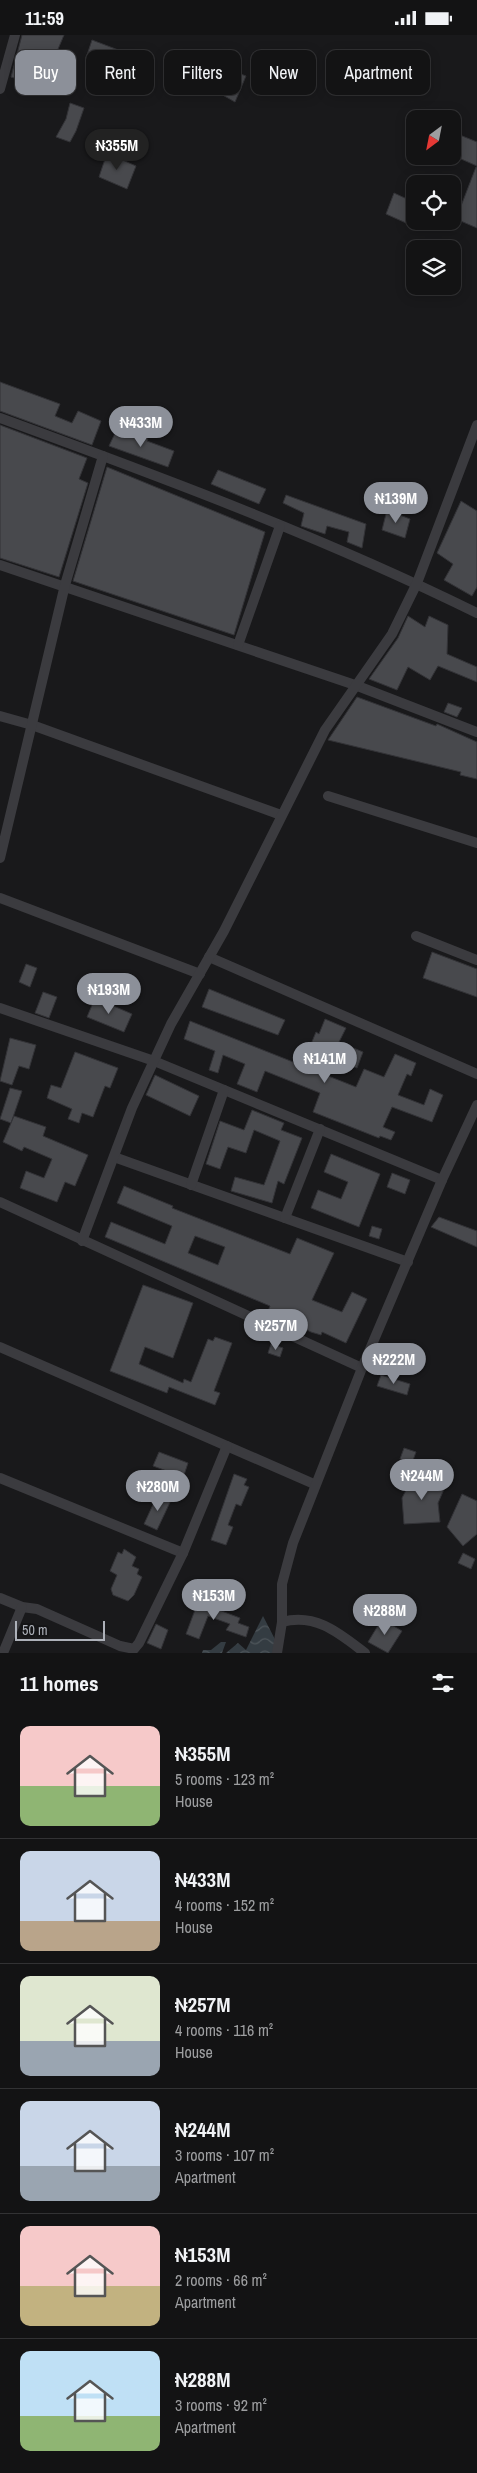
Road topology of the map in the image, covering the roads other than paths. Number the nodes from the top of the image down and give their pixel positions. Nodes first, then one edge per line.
1 (14, 35) edge
2 (0, 89) edge
3 (0, 418) edge
4 (477, 425) edge
5 (103, 456) junction
6 (280, 525) junction
7 (0, 565) edge
8 (417, 583) junction
9 (65, 585) junction
10 (477, 613) edge
11 (238, 645) junction
12 (354, 685) junction
13 (0, 716) edge
14 (32, 725) junction
15 (477, 733) edge
16 (328, 796) dead end
17 (281, 815) junction
18 (477, 843) edge
19 (0, 858) edge
20 (0, 898) edge
21 (416, 936) dead end
22 (209, 957) junction
23 (477, 960) edge
24 (200, 974) junction
25 (0, 1008) edge
26 (154, 1061) junction
27 (477, 1074) edge
28 (224, 1090) junction
29 (477, 1105) edge
30 (320, 1129) junction
31 (114, 1157) junction
32 (442, 1180) junction
33 (191, 1185) junction
34 (0, 1202) edge
35 (285, 1218) junction
36 (82, 1241) junction
37 (408, 1262) junction
38 (0, 1347) edge
39 (362, 1368) junction
40 (227, 1446) junction
41 (0, 1477) edge
42 (314, 1485) junction
43 (183, 1553) junction
44 (0, 1599) edge
45 (22, 1607) junction
46 (282, 1623) junction
47 (3, 1653) edge
48 (277, 1653) edge
49 (365, 1653) edge

1 - 2 street
3 - 5 street
4 - 8 street
5 - 6 street
5 - 9 street
6 - 8 street
6 - 11 street
7 - 9 street
8 - 10 street
8 - 12 street
9 - 11 street
9 - 14 street
11 - 12 street
12 - 15 street
12 - 17 street
13 - 14 street
14 - 17 street
14 - 19 street
16 - 18 street
17 - 22 street
20 - 24 street
21 - 23 street
22 - 24 street
22 - 27 street
24 - 26 street
25 - 26 street
26 - 28 street
26 - 31 street
28 - 30 street
28 - 33 street
29 - 32 street
30 - 32 street
30 - 35 street
31 - 33 street
31 - 36 street
32 - 37 street
33 - 35 street
34 - 36 street
35 - 37 street
36 - 39 street
37 - 39 street
38 - 40 street
39 - 42 street
40 - 42 street
40 - 43 street
41 - 43 street
42 - 46 street
43 - 45 street
44 - 45 street
45 - 47 street
46 - 48 street
46 - 49 street

